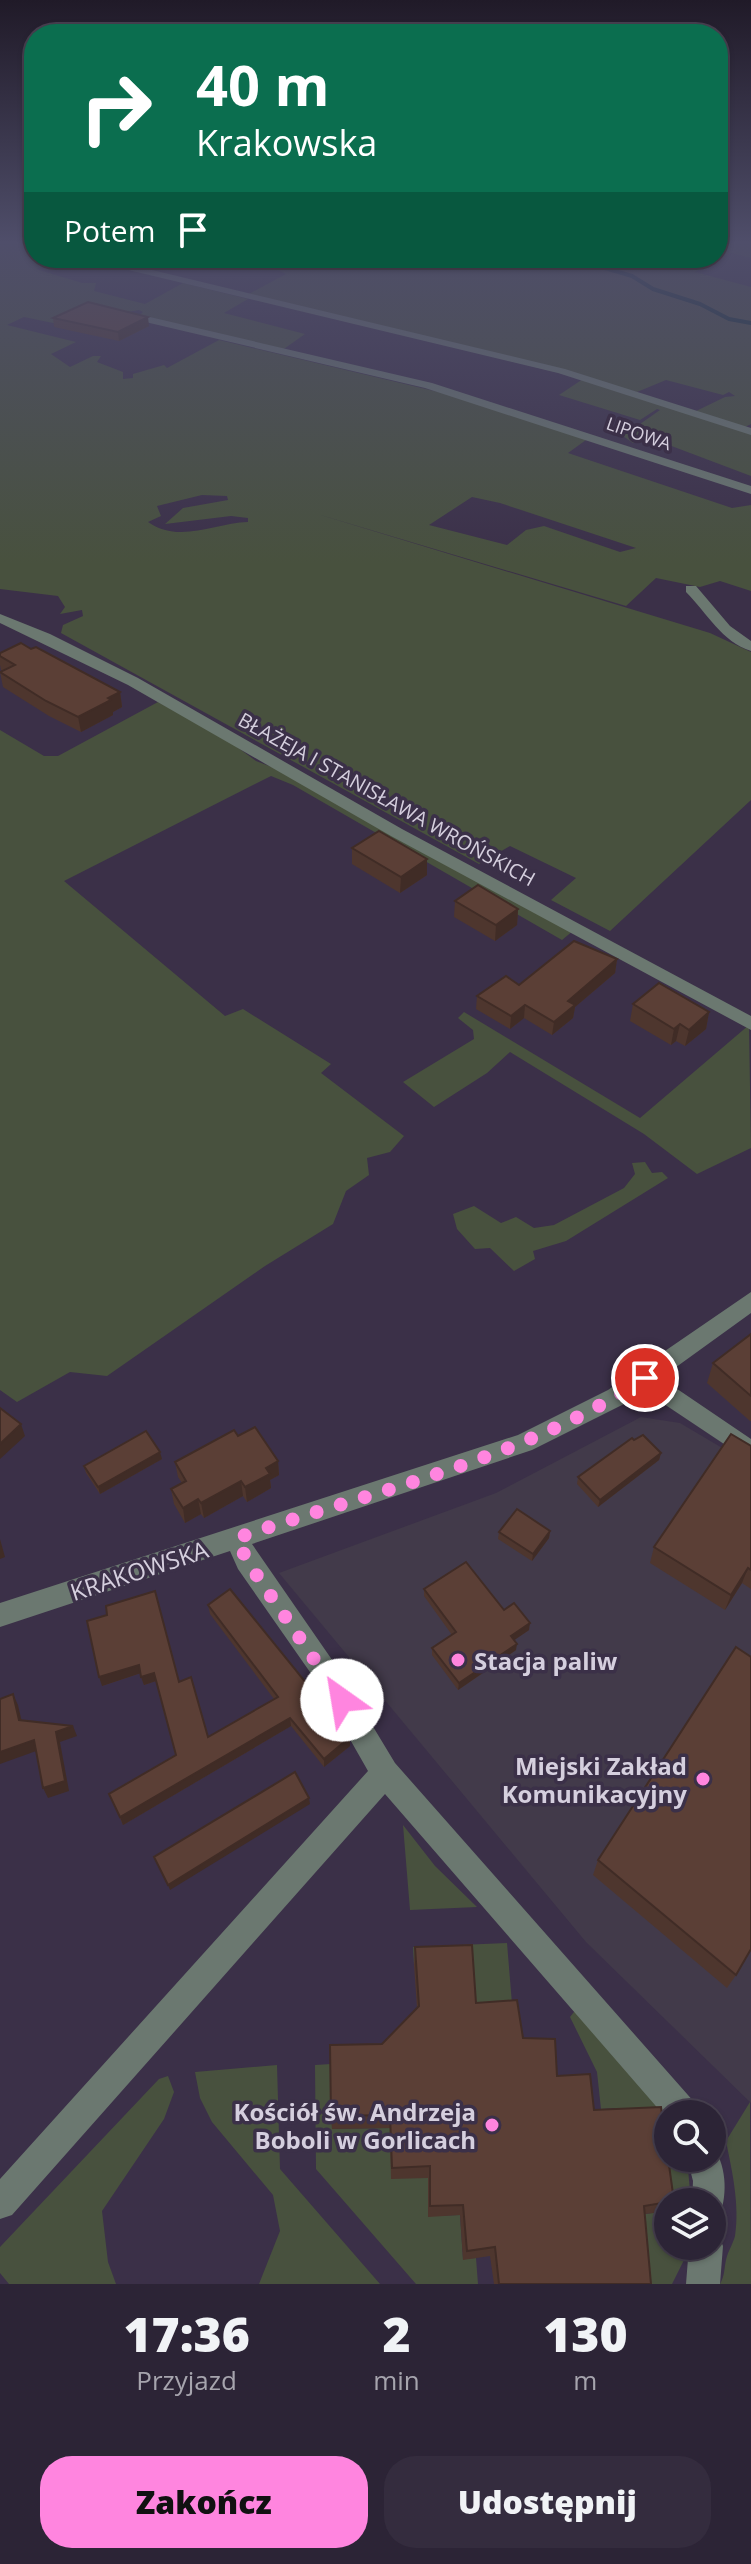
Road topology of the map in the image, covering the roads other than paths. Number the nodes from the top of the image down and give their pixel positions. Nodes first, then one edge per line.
1 (281, 351) edge
2 (476, 351) edge
3 (751, 432) edge
4 (751, 490) edge
5 (691, 589) dead end
6 (0, 618) edge
7 (751, 647) edge
8 (751, 1024) edge
9 (751, 1301) edge
10 (645, 1378) junction
11 (751, 1452) edge
12 (237, 1538) junction
13 (0, 1615) edge
14 (385, 1773) junction
15 (672, 2100) edge
16 (0, 2203) edge
17 (705, 2260) edge
18 (703, 2284) edge

1 - 4 street, LIPOWA
2 - 3 street
5 - 7 street
6 - 8 street, BŁAŻEJA I STANISŁAWA WROŃSKICH
9 - 10 street, KRAKOWSKA
10 - 11 street
10 - 12 street, KRAKOWSKA
12 - 13 street, KRAKOWSKA
12 - 14 street
14 - 15 street
14 - 16 street
17 - 18 street

